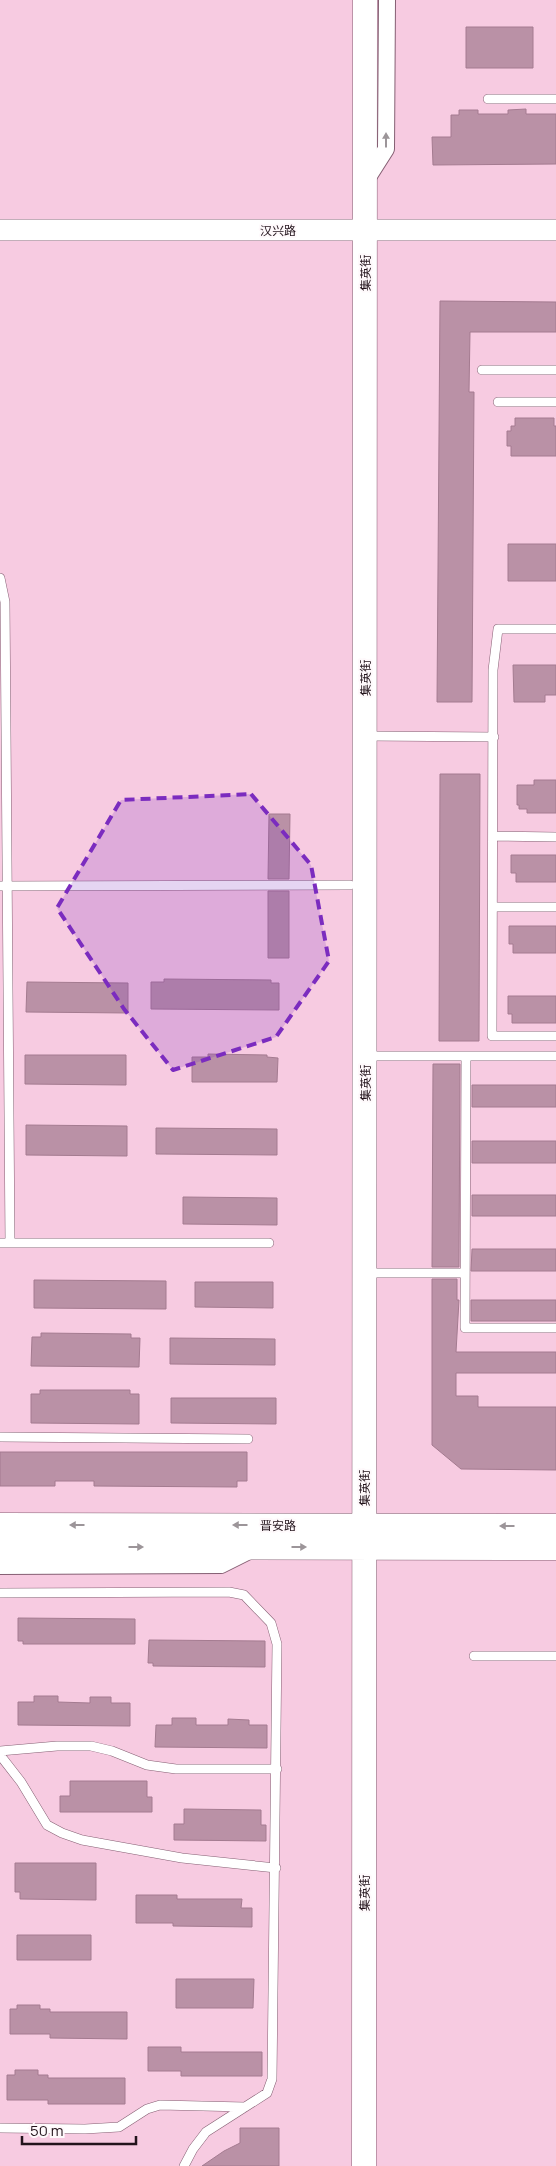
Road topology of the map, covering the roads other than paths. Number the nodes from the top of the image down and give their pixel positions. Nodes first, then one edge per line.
1 (350, 0) edge
2 (365, 0) edge
3 (386, 0) edge
4 (488, 99) dead end
5 (556, 99) edge
6 (365, 182) junction
7 (0, 218) edge
8 (556, 218) edge
9 (358, 224) junction
10 (0, 230) edge
11 (556, 230) edge
12 (482, 370) dead end
13 (556, 370) edge
14 (498, 402) dead end
15 (556, 402) edge
16 (0, 578) edge
17 (556, 629) edge
18 (365, 736) junction
19 (494, 737) junction
20 (493, 836) junction
21 (556, 836) edge
22 (350, 885) junction
23 (4, 886) edge
24 (493, 908) junction
25 (556, 908) edge
26 (556, 1036) edge
27 (365, 1056) junction
28 (466, 1056) junction
29 (556, 1056) edge
30 (0, 1243) edge
31 (10, 1243) junction
32 (269, 1243) dead end
33 (364, 1273) junction
34 (465, 1273) junction
35 (556, 1328) edge
36 (0, 1438) edge
37 (248, 1439) dead end
38 (0, 1525) edge
39 (556, 1526) edge
40 (357, 1536) junction
41 (0, 1547) edge
42 (256, 1547) junction
43 (556, 1548) edge
44 (0, 1566) edge
45 (0, 1593) edge
46 (474, 1656) dead end
47 (556, 1656) edge
48 (0, 1751) edge
49 (0, 1755) edge
50 (277, 1769) junction
51 (276, 1868) junction
52 (245, 2107) junction
53 (0, 2128) edge
54 (184, 2166) edge
55 (349, 2166) edge
56 (364, 2166) edge

1 - 9 main road, 集英街
2 - 6 main road, 集英街
6 -> 3 street
4 - 5 lane
6 - 9 main road, 集英街
7 - 9 street, 汉兴路
8 - 9 street, 汉兴路
9 - 10 street, 汉兴路
9 - 11 street, 汉兴路
9 - 18 main road, 集英街
9 - 22 main road, 集英街
12 - 13 lane
14 - 15 lane
16 - 23 lane
17 - 19 lane
18 - 19 lane
18 - 27 main road, 集英街
19 - 20 lane
20 - 21 lane
20 - 24 lane
22 - 23 lane
22 - 40 main road, 集英街
23 - 31 lane
24 - 25 lane
24 - 26 lane
27 - 28 lane
27 - 33 main road, 集英街
28 - 29 lane
28 - 34 lane
30 - 31 lane
31 - 32 lane
33 - 34 lane
33 - 40 main road, 集英街
34 - 35 lane
36 - 37 lane
40 -> 38 main road, 晋安路
39 -> 40 main road, 晋安路
42 -> 40 main road, 晋安路
40 - 43 main road, 晋安路
40 - 55 main road, 集英街
40 - 56 main road, 集英街
41 -> 42 main road, 晋安路
42 - 44 street
45 - 50 lane
46 - 47 lane
48 - 50 lane
49 - 51 lane
50 - 51 lane
51 - 52 lane
52 - 53 lane
52 - 54 lane

